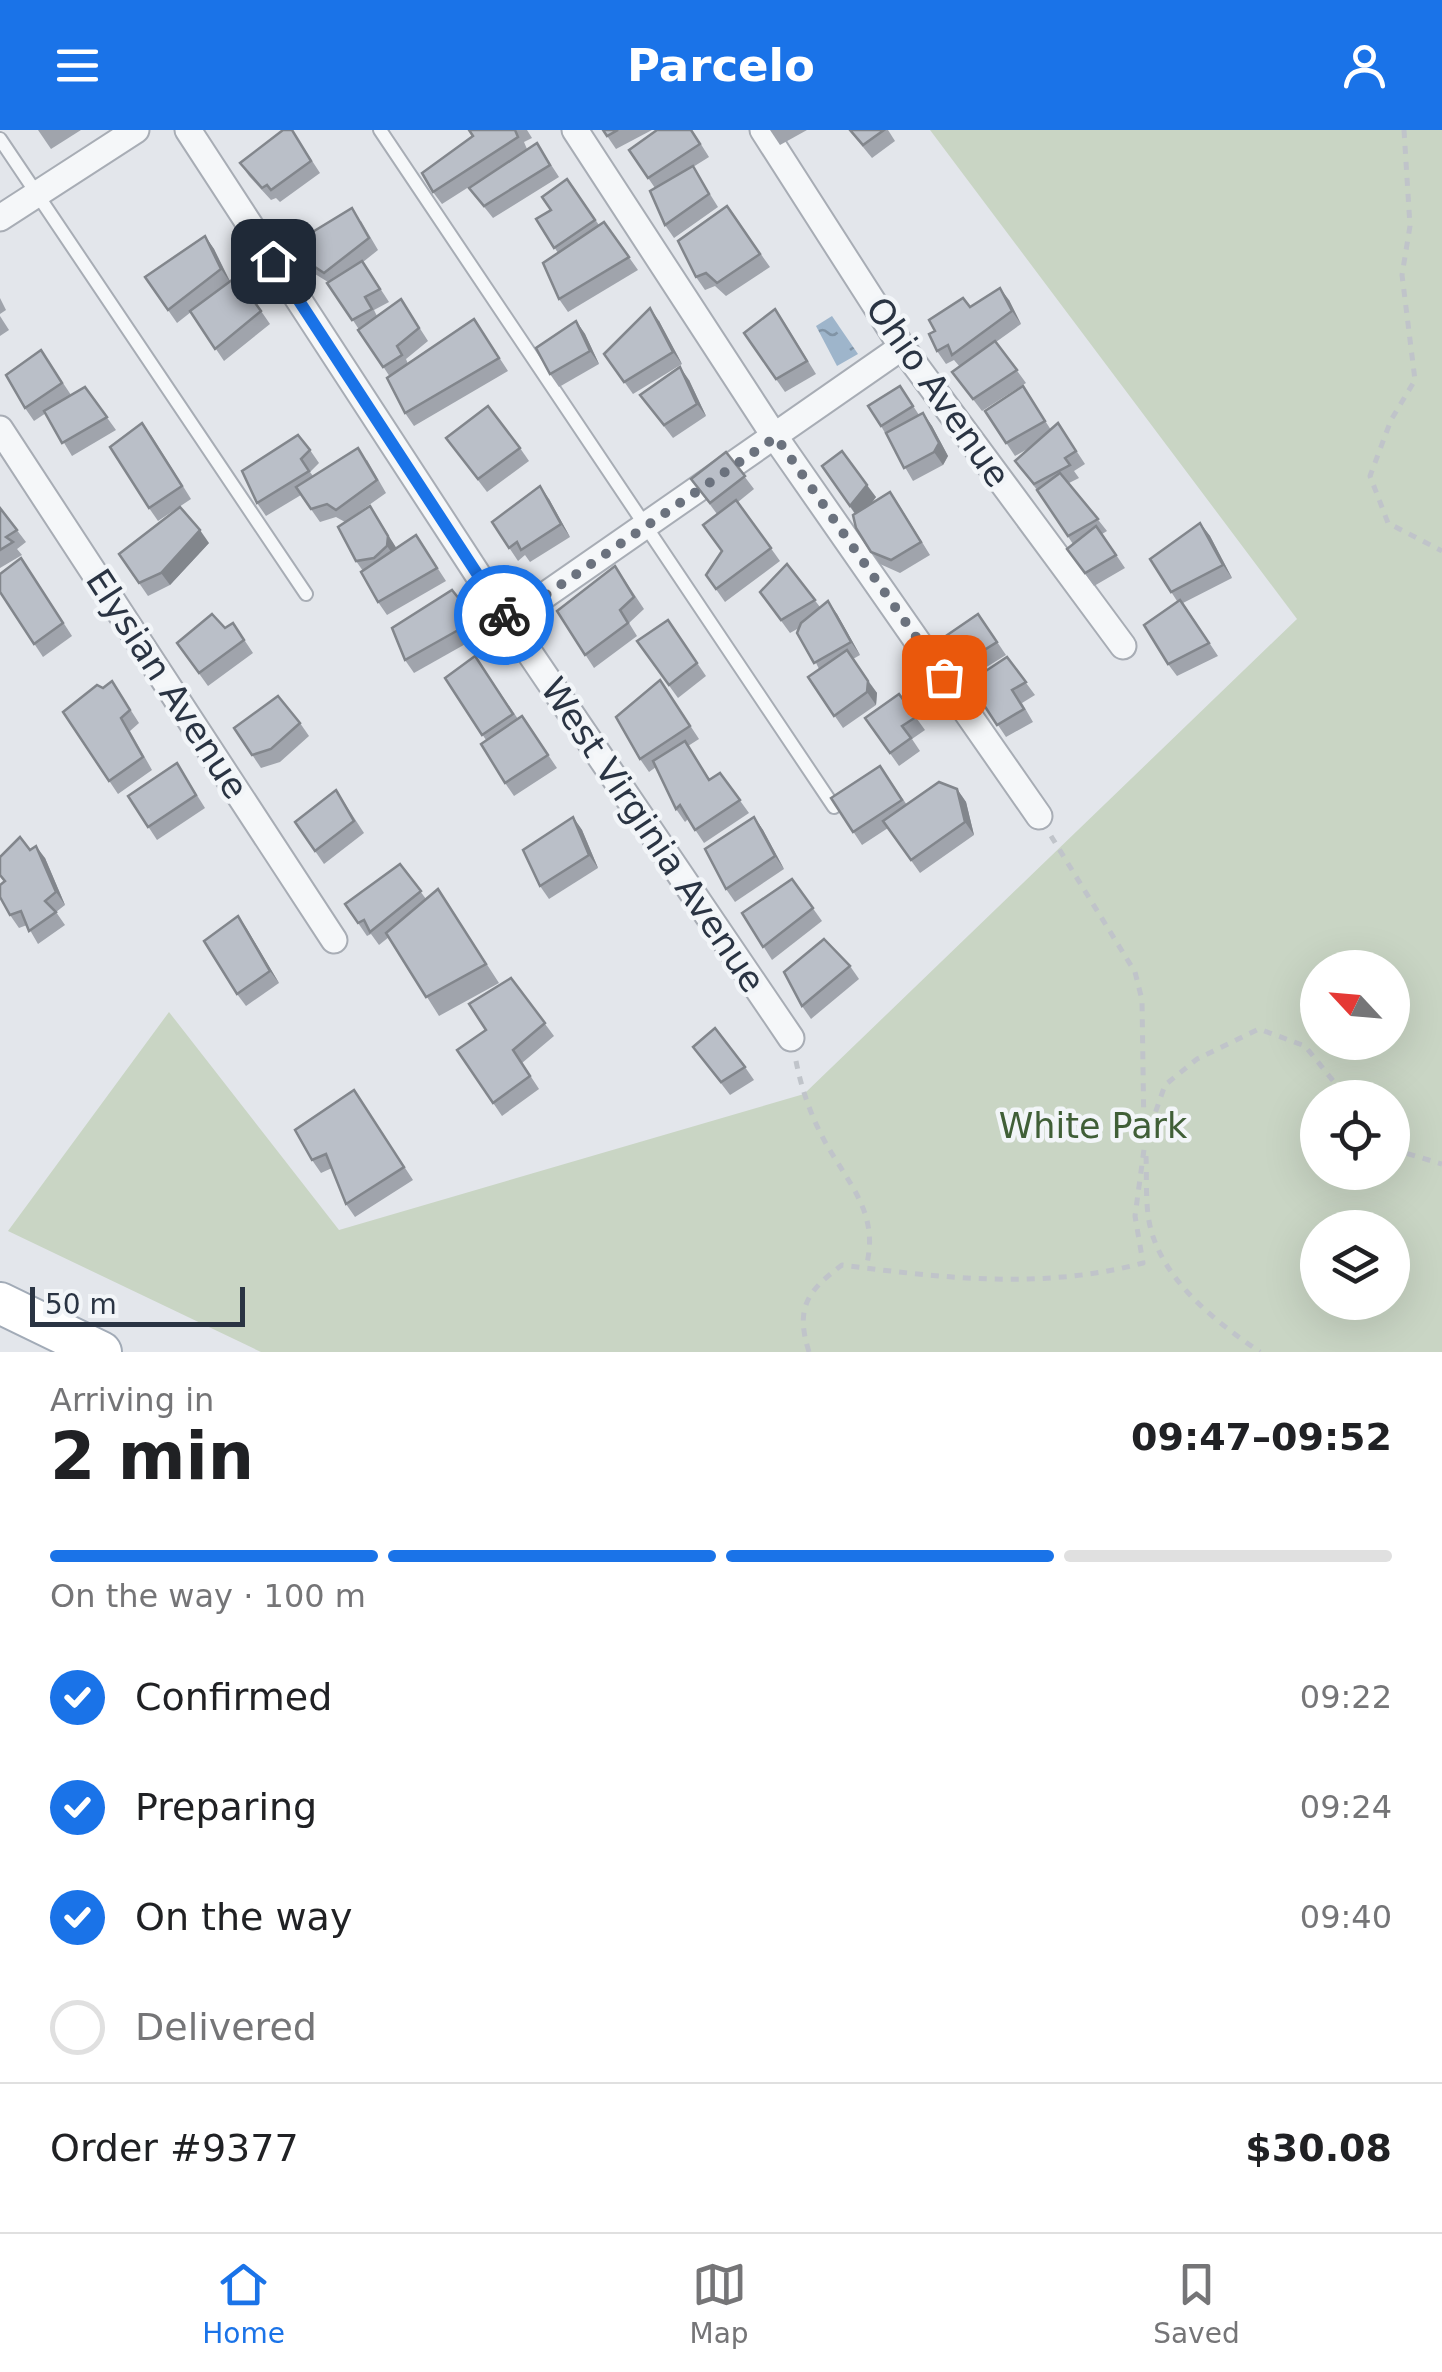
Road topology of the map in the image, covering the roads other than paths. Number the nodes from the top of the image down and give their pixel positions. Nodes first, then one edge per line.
1 (136, 130) edge
2 (188, 130) edge
3 (380, 130) edge
4 (574, 130) edge
5 (763, 130) edge
6 (0, 139) edge
7 (36, 193) junction
8 (0, 218) edge
9 (902, 347) junction
10 (0, 429) edge
11 (776, 437) junction
12 (644, 528) junction
13 (306, 594) dead end
14 (508, 621) junction
15 (1124, 646) dead end
16 (834, 807) edge
17 (1039, 816) road end
18 (334, 940) dead end
19 (791, 1038) road end
20 (0, 1303) edge
21 (101, 1352) edge

1 - 7 street
2 - 14 street, West Virginia Avenue
3 - 12 lane
4 - 11 street
5 - 9 street, Ohio Avenue
6 - 7 lane
7 - 8 street
7 - 13 lane
9 - 11 street
9 - 15 street, Ohio Avenue
10 - 18 street, Elysian Avenue
11 - 12 street
11 - 17 street
12 - 14 street
12 - 16 lane
14 - 19 street, West Virginia Avenue
20 - 21 main road

